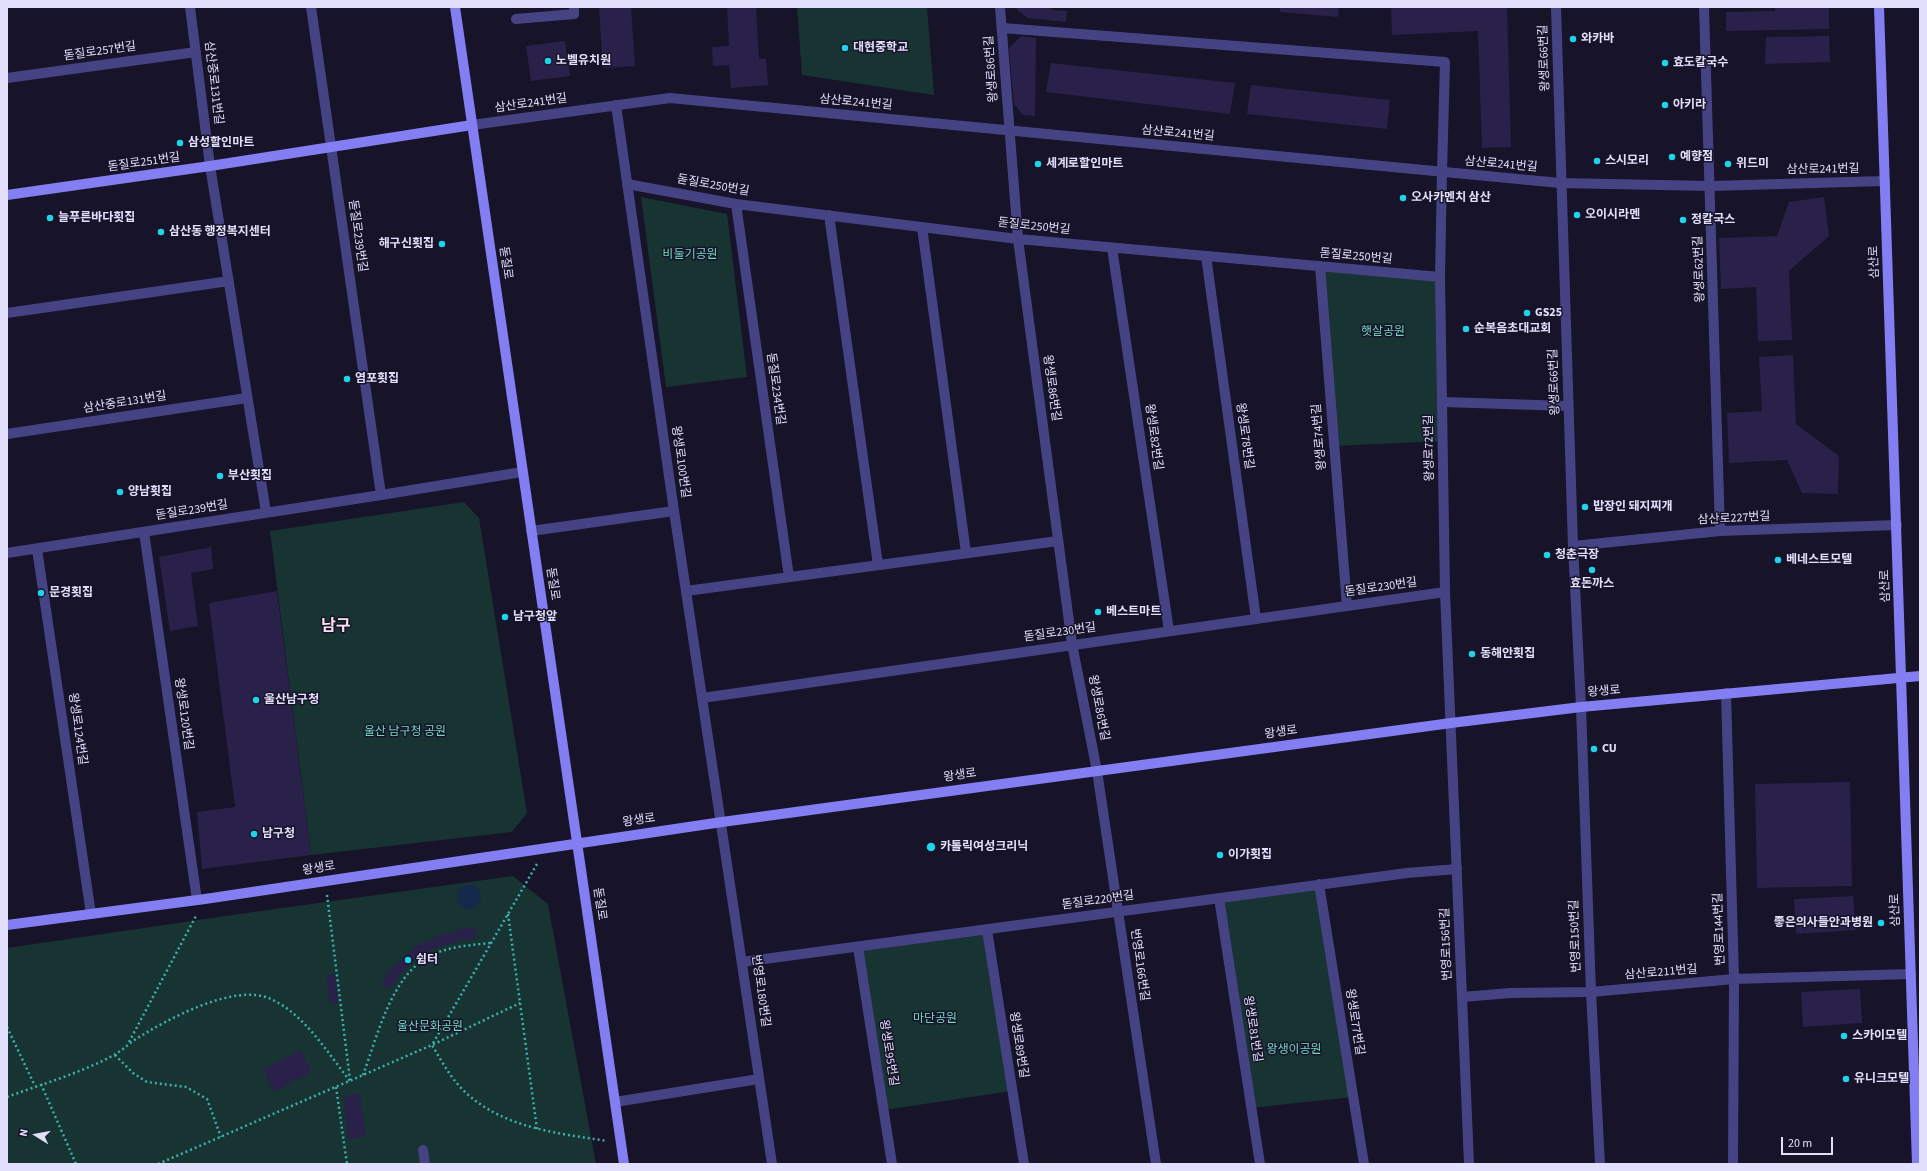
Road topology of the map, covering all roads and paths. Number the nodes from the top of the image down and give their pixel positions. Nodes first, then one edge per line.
1 (190, 7) edge
2 (311, 7) edge
3 (455, 7) edge
4 (574, 7) edge
5 (1000, 7) edge
6 (1556, 7) edge
7 (1704, 7) edge
8 (1879, 7) edge
9 (516, 19) dead end
10 (1002, 28) junction
11 (196, 52) junction
12 (7, 78) edge
13 (616, 105) junction
14 (472, 125) junction
15 (1009, 130) junction
16 (331, 146) junction
17 (210, 166) junction
18 (1442, 172) junction
19 (1885, 181) junction
20 (1562, 183) junction
21 (627, 184) junction
22 (1710, 186) junction
23 (7, 195) edge
24 (736, 204) junction
25 (829, 215) junction
26 (922, 227) junction
27 (1018, 239) junction
28 (1112, 248) junction
29 (1206, 256) junction
30 (1320, 266) junction
31 (1440, 277) junction
32 (229, 281) junction
33 (7, 313) edge
34 (247, 398) junction
35 (1443, 402) junction
36 (1568, 406) junction
37 (7, 434) edge
38 (522, 472) junction
39 (381, 496) junction
40 (674, 511) junction
41 (266, 512) junction
42 (1897, 525) junction
43 (531, 531) junction
44 (1720, 531) junction
45 (144, 532) junction
46 (1058, 541) junction
47 (1572, 546) junction
48 (37, 549) junction
49 (7, 553) edge
50 (966, 553) junction
51 (878, 565) junction
52 (789, 577) junction
53 (686, 591) junction
54 (1445, 592) junction
55 (1347, 606) junction
56 (1256, 618) junction
57 (1168, 631) junction
58 (1072, 644) junction
59 (1920, 676) edge
60 (1902, 677) junction
61 (1726, 693) junction
62 (702, 698) junction
63 (1581, 707) junction
64 (1451, 723) junction
65 (1097, 771) junction
66 (722, 822) junction
67 (577, 843) junction
68 (546, 848) junction
69 (1457, 869) junction
70 (325, 881) junction
71 (1319, 884) junction
72 (1219, 898) junction
73 (201, 899) junction
74 (1118, 912) junction
75 (91, 914) junction
76 (508, 914) junction
77 (7, 925) edge
78 (987, 930) junction
79 (491, 943) junction
80 (858, 947) junction
81 (742, 962) junction
82 (1911, 974) junction
83 (1734, 979) junction
84 (1591, 992) junction
85 (1462, 997) junction
86 (520, 1002) junction
87 (7, 1027) edge
88 (128, 1045) junction
89 (432, 1045) junction
90 (115, 1055) junction
91 (363, 1075) junction
92 (759, 1079) junction
93 (350, 1081) junction
94 (41, 1084) junction
95 (35, 1086) junction
96 (336, 1087) junction
97 (7, 1097) edge
98 (615, 1102) junction
99 (537, 1129) junction
100 (221, 1137) junction
101 (621, 1143) junction
102 (423, 1150) dead end
103 (76, 1164) edge
104 (158, 1164) edge
105 (347, 1164) edge
106 (425, 1164) edge
107 (624, 1164) edge
108 (772, 1164) edge
109 (892, 1164) edge
110 (1024, 1164) edge
111 (1156, 1164) edge
112 (1260, 1164) edge
113 (1364, 1164) edge
114 (1469, 1164) edge
115 (1600, 1164) edge
116 (1733, 1164) edge
117 (1917, 1164) edge

1 - 11 street, 삼산중로131번길
2 - 16 street
3 - 14 main road, 돋질로
4 - 9 street
5 - 10 street, 왕생로86번길
6 - 20 street, 왕생로66번길
7 - 22 street, 왕생로62번길
8 - 19 main road, 삼산로
10 - 15 street, 왕생로86번길
10 - 18 street, 왕생로72번길
11 - 12 street, 돋질로257번길
11 - 17 street, 삼산중로131번길
13 - 14 street, 삼산로241번길
13 - 15 street, 삼산로241번길
13 - 21 street, 왕생로100번길
14 - 16 main road, 돋질로251번길
14 - 38 main road, 돋질로
15 - 18 street, 삼산로241번길
15 - 27 street, 왕생로86번길
16 - 17 main road, 돋질로251번길
16 - 39 street, 돋질로239번길
17 - 23 main road, 돋질로251번길
17 - 32 street, 삼산중로131번길
18 - 20 street, 삼산로241번길
18 - 31 street, 왕생로72번길
19 - 22 street, 삼산로241번길
19 - 42 main road, 삼산로
20 - 22 street, 삼산로241번길
20 - 36 street, 왕생로66번길
21 - 24 street, 돋질로250번길
21 - 40 street, 왕생로100번길
22 - 44 street, 왕생로62번길
24 - 25 street, 돋질로250번길
24 - 52 street, 돋질로234번길
25 - 26 street, 돋질로250번길
25 - 51 street
26 - 27 street, 돋질로250번길
26 - 50 street
27 - 28 street, 돋질로250번길
27 - 46 street, 왕생로86번길
28 - 29 street, 돋질로250번길
28 - 57 street, 왕생로82번길
29 - 30 street, 돋질로250번길
29 - 56 street, 왕생로78번길
30 - 31 street, 돋질로250번길
30 - 55 street, 왕생로74번길
31 - 35 street, 왕생로72번길
32 - 33 street
32 - 34 street, 삼산중로131번길
34 - 37 street, 삼산중로131번길
34 - 41 street, 삼산중로131번길
35 - 36 street
35 - 54 street, 왕생로72번길
36 - 47 street, 왕생로66번길
38 - 39 street, 돋질로239번길
38 - 43 main road, 돋질로
39 - 41 street, 돋질로239번길
40 - 43 street
40 - 53 street, 왕생로100번길
41 - 45 street, 돋질로239번길
42 - 44 street, 삼산로227번길
42 - 60 main road, 삼산로
43 - 67 main road, 돋질로
44 - 47 street, 삼산로227번길
45 - 48 street, 돋질로239번길
45 - 73 street, 왕생로120번길
46 - 50 street
46 - 58 street, 왕생로86번길
47 - 63 street, 왕생로66번길
48 - 49 street, 돋질로239번길
48 - 75 street, 왕생로124번길
50 - 51 street
51 - 52 street
52 - 53 street
53 - 62 street, 왕생로100번길
54 - 55 street, 돋질로230번길
54 - 64 street, 왕생로72번길
55 - 56 street, 돋질로230번길
56 - 57 street, 돋질로230번길
57 - 58 street, 돋질로230번길
58 - 62 street, 돋질로230번길
58 - 65 street, 왕생로86번길
59 - 60 main road, 왕생로
60 - 61 main road, 왕생로
60 - 82 main road, 삼산로
61 - 63 main road, 왕생로
61 - 83 street, 번영로144번길
62 - 66 street, 왕생로100번길
63 - 64 main road, 왕생로
63 - 84 street, 번영로150번길
64 - 65 main road, 왕생로
64 - 69 street, 번영로156번길
65 - 66 main road, 왕생로
65 - 74 street, 번영로166번길
66 - 67 main road, 왕생로
66 - 81 street, 번영로180번길
67 - 68 main road, 왕생로
67 - 98 main road, 돋질로
68 - 70 main road, 왕생로
68 - 76 path
69 - 71 street, 돋질로220번길
69 - 85 street, 번영로156번길
70 - 73 main road, 왕생로
70 - 93 path
71 - 72 street, 돋질로220번길
71 - 113 street, 왕생로77번길
72 - 74 street, 돋질로220번길
72 - 112 street, 왕생로81번길
73 - 75 main road, 왕생로
73 - 88 path
74 - 78 street, 돋질로220번길
74 - 111 street, 번영로166번길
75 - 77 main road, 왕생로
76 - 79 path
76 - 86 path
78 - 80 street, 돋질로220번길
78 - 110 street, 왕생로89번길
79 - 89 path
79 - 91 path
80 - 81 street, 돋질로220번길
80 - 109 street, 왕생로95번길
81 - 92 street, 번영로180번길
82 - 83 street, 삼산로211번길
82 - 117 main road, 삼산로
83 - 84 street, 삼산로211번길
83 - 116 street, 번영로144번길
84 - 85 street, 삼산로211번길
84 - 115 street, 번영로150번길
85 - 114 street, 번영로156번길
86 - 89 path
86 - 99 path
87 - 95 path
88 - 90 path
88 - 93 path
89 - 91 path
89 - 99 path
90 - 94 path
90 - 100 path
91 - 93 path
92 - 98 street
92 - 108 street, 번영로180번길
93 - 96 path
94 - 95 path
94 - 103 path
95 - 97 path
96 - 100 path
96 - 105 path
98 - 101 main road, 돋질로
99 - 101 path
100 - 104 path
101 - 107 main road, 돋질로
102 - 106 street

